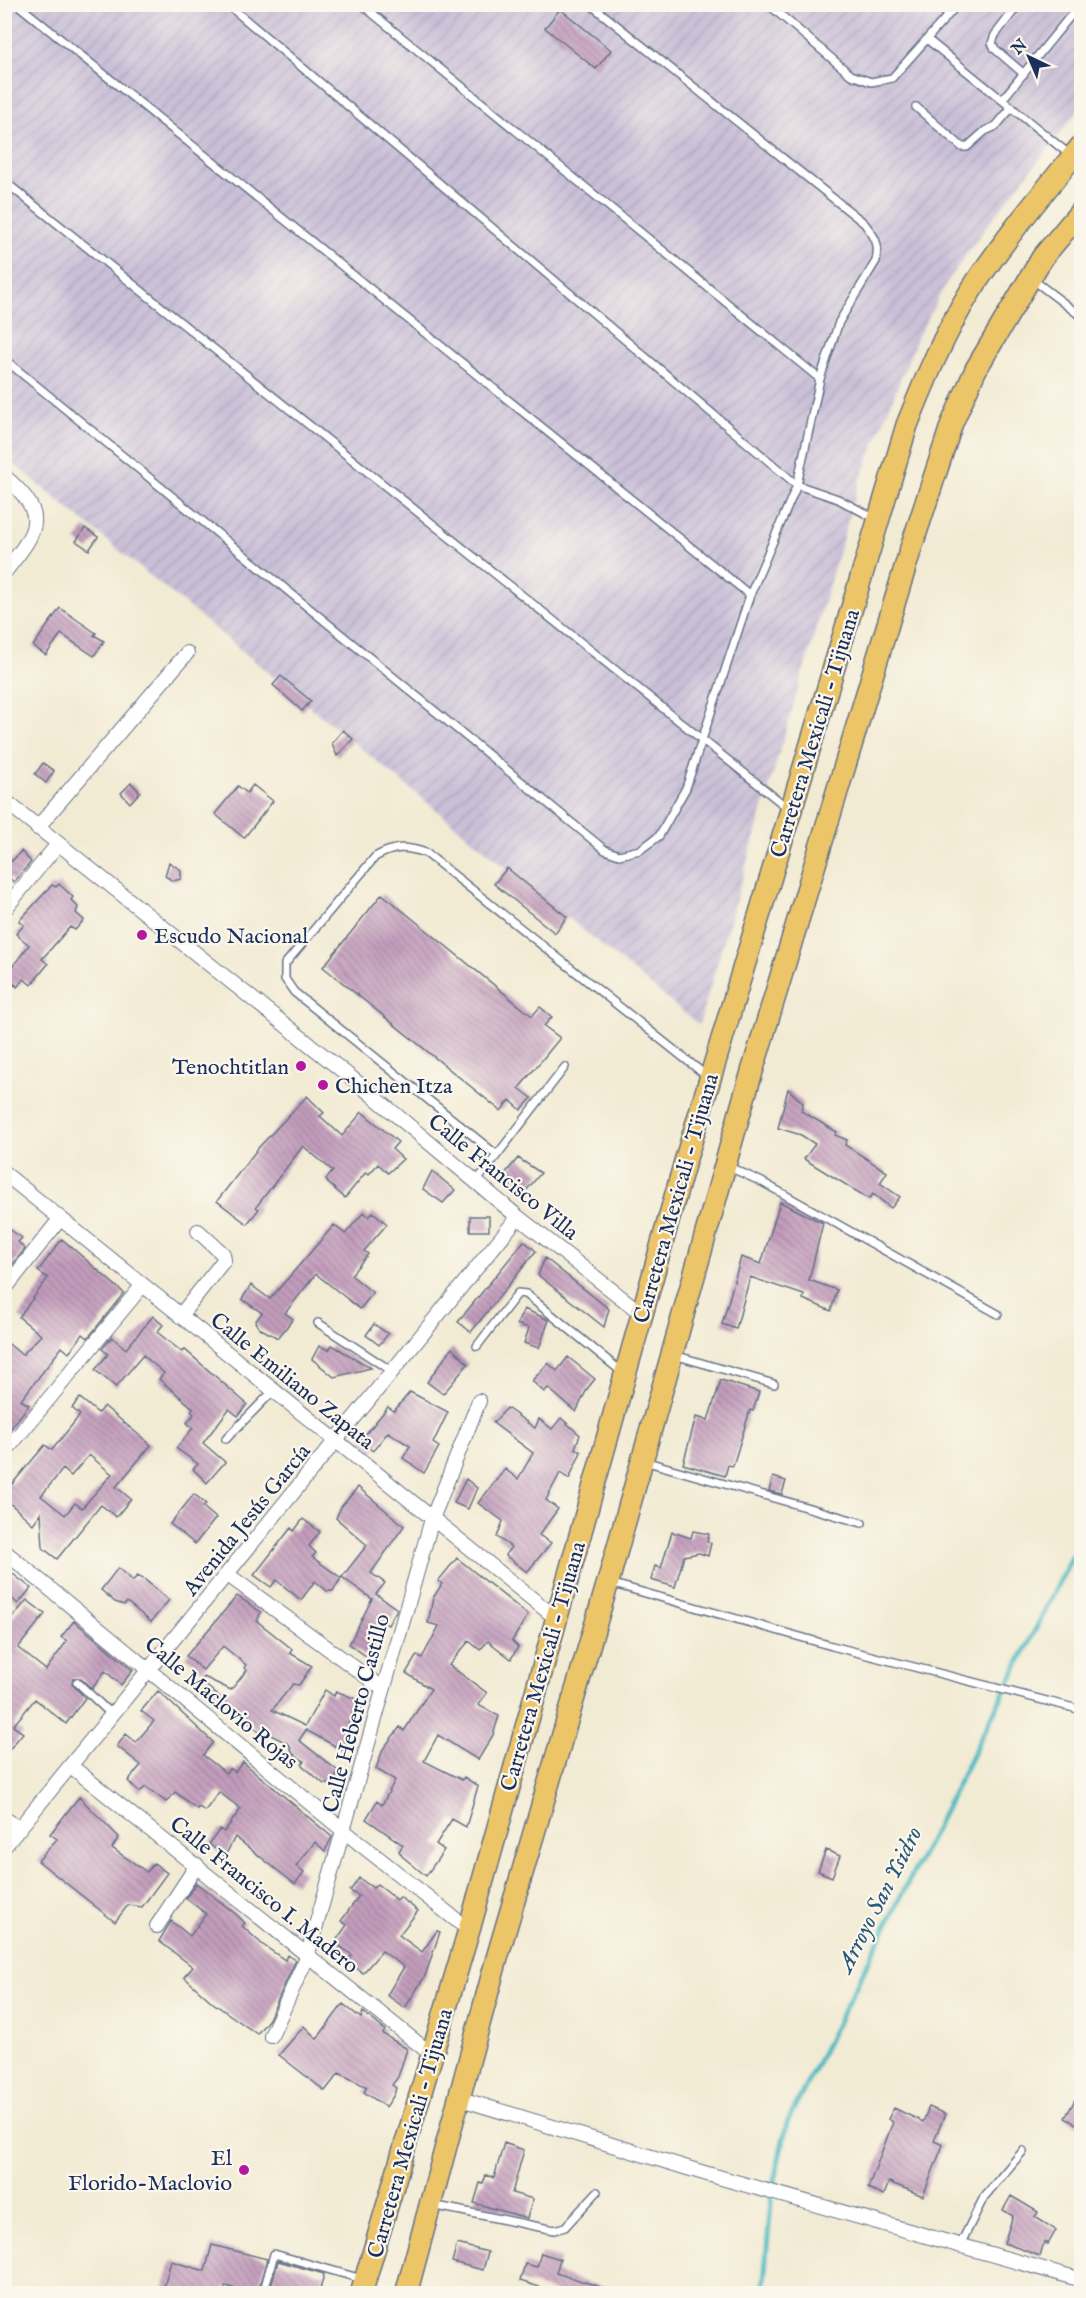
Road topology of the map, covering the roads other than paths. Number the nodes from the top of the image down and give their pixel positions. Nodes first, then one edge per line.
1 (17, 4) edge
2 (227, 4) edge
3 (361, 4) edge
4 (590, 4) edge
5 (768, 4) edge
6 (958, 4) edge
7 (1019, 4) edge
8 (1080, 4) edge
9 (928, 40) junction
10 (1024, 74) junction
11 (1002, 100) junction
12 (916, 107) dead end
13 (1012, 107) junction
14 (1077, 151) edge
15 (4, 181) edge
16 (1082, 210) edge
17 (1030, 278) junction
18 (1082, 317) edge
19 (4, 359) edge
20 (820, 379) junction
21 (4, 476) edge
22 (797, 485) junction
23 (878, 520) junction
24 (4, 573) edge
25 (750, 595) junction
26 (187, 653) dead end
27 (702, 741) junction
28 (4, 800) edge
29 (791, 810) junction
30 (37, 828) junction
31 (58, 844) junction
32 (4, 910) edge
33 (565, 1067) dead end
34 (710, 1079) junction
35 (497, 1155) junction
36 (725, 1165) junction
37 (4, 1173) edge
38 (476, 1182) junction
39 (518, 1217) junction
40 (60, 1219) junction
41 (198, 1231) dead end
42 (142, 1286) junction
43 (4, 1290) edge
44 (641, 1313) junction
45 (998, 1314) dead end
46 (180, 1316) junction
47 (318, 1323) dead end
48 (477, 1346) dead end
49 (671, 1354) junction
50 (393, 1372) junction
51 (624, 1373) junction
52 (774, 1384) dead end
53 (273, 1391) junction
54 (479, 1401) dead end
55 (226, 1439) dead end
56 (336, 1442) junction
57 (4, 1453) edge
58 (642, 1460) junction
59 (432, 1519) junction
60 (862, 1523) dead end
61 (4, 1551) edge
62 (228, 1575) junction
63 (608, 1582) junction
64 (556, 1618) junction
65 (150, 1670) junction
66 (77, 1682) dead end
67 (382, 1688) junction
68 (1082, 1710) edge
69 (113, 1716) junction
70 (72, 1767) junction
71 (4, 1818) edge
72 (19, 1829) junction
73 (344, 1831) junction
74 (4, 1846) edge
75 (197, 1864) junction
76 (157, 1926) dead end
77 (469, 1930) junction
78 (307, 1957) junction
79 (271, 2036) dead end
80 (431, 2054) junction
81 (461, 2099) junction
82 (1023, 2151) dead end
83 (597, 2192) dead end
84 (432, 2205) junction
85 (960, 2245) junction
86 (1082, 2280) edge
87 (363, 2286) edge
88 (263, 2294) edge
89 (406, 2294) edge

1 - 25 lane
2 - 22 lane
3 - 20 lane
4 - 20 lane
5 - 9 lane
6 - 9 lane
7 - 10 lane
8 - 10 lane
9 - 11 lane
10 - 11 lane
11 - 13 lane
12 - 13 lane
13 - 14 lane
14 - 23 main road, Carretera Mexicali - Tijuana
15 - 27 lane
16 - 17 main road, Carretera Mexicali - Tijuana
17 - 18 lane
17 - 36 main road, Carretera Mexicali - Tijuana
19 - 27 lane
20 - 22 lane
21 - 24 street
22 - 23 lane
22 - 25 lane
23 - 29 main road, Carretera Mexicali - Tijuana
25 - 27 lane
26 - 30 street
27 - 29 lane
28 - 30 street, Calle Francisco Villa
29 - 34 main road, Carretera Mexicali - Tijuana
30 - 31 street, Calle Francisco Villa
31 - 32 street
31 - 38 street, Calle Francisco Villa
33 - 35 lane
34 - 35 lane
34 - 44 main road, Carretera Mexicali - Tijuana
35 - 38 lane
36 - 45 lane
36 - 49 main road, Carretera Mexicali - Tijuana
37 - 40 street, Calle Emiliano Zapata
38 - 39 street, Calle Francisco Villa
39 - 44 street, Calle Francisco Villa
39 - 50 street, Avenida Jesús García
40 - 42 street, Calle Emiliano Zapata
40 - 43 street
41 - 46 street
42 - 46 street, Calle Emiliano Zapata
42 - 57 street
44 - 51 main road, Carretera Mexicali - Tijuana
46 - 53 street, Calle Emiliano Zapata
47 - 50 lane
48 - 51 lane
49 - 52 lane
49 - 58 main road, Carretera Mexicali - Tijuana
50 - 56 street, Avenida Jesús García
51 - 64 main road, Carretera Mexicali - Tijuana
53 - 55 lane
53 - 56 street, Calle Emiliano Zapata
54 - 59 street, Calle Heberto Castillo
56 - 59 street, Calle Emiliano Zapata
56 - 62 street, Avenida Jesús García
58 - 60 lane
58 - 63 main road, Carretera Mexicali - Tijuana
59 - 64 street, Calle Emiliano Zapata
59 - 67 street, Calle Heberto Castillo
61 - 65 street, Calle Maclovio Rojas
62 - 65 street, Avenida Jesús García
62 - 67 street
63 - 68 lane
63 - 81 main road, Carretera Mexicali - Tijuana
64 - 77 main road, Carretera Mexicali - Tijuana
65 - 69 street, Avenida Jesús García
65 - 73 street, Calle Maclovio Rojas
66 - 69 lane
67 - 73 street, Calle Heberto Castillo
69 - 70 street, Avenida Jesús García
70 - 72 street, Avenida Jesús García
70 - 75 street, Calle Francisco I. Madero
71 - 72 street
72 - 74 street, Avenida Jesús García
73 - 77 street, Calle Maclovio Rojas
73 - 78 street, Calle Heberto Castillo
75 - 76 street
75 - 78 street, Calle Francisco I. Madero
77 - 80 main road, Carretera Mexicali - Tijuana
78 - 79 street, Calle Heberto Castillo
78 - 80 street, Calle Francisco I. Madero
80 - 87 main road, Carretera Mexicali - Tijuana
81 - 84 main road, Carretera Mexicali - Tijuana
81 - 85 street
82 - 85 lane
83 - 84 lane
84 - 89 main road, Carretera Mexicali - Tijuana
85 - 86 street
87 - 88 lane

